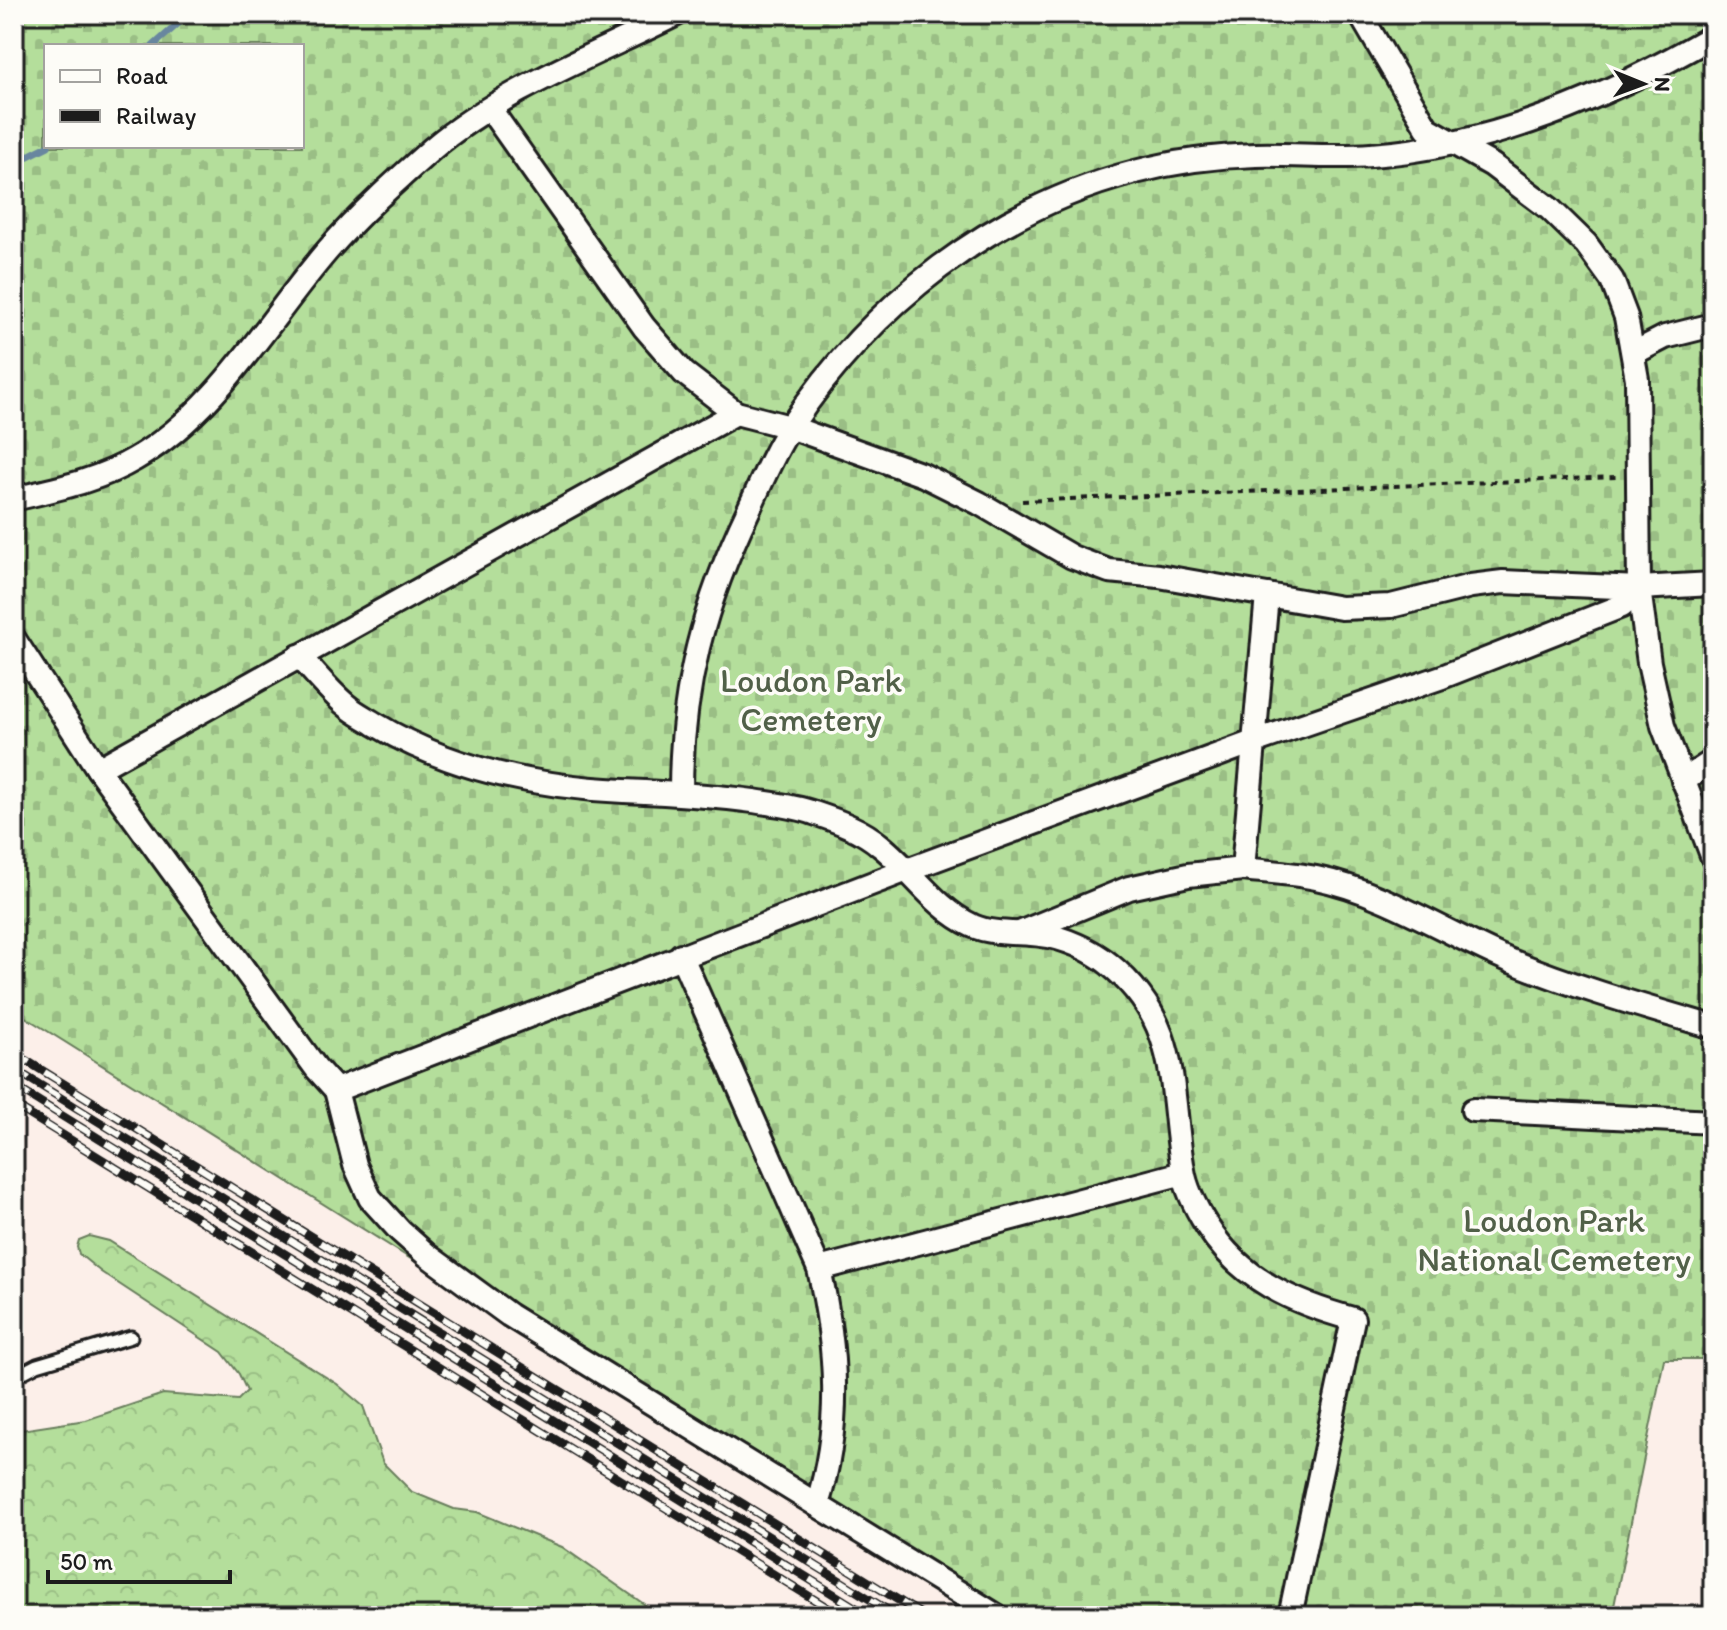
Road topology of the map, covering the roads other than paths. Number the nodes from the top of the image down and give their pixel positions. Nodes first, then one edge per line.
1 (677, 14) edge
2 (1360, 14) edge
3 (1713, 36) edge
4 (490, 109) junction
5 (1453, 145) junction
6 (1713, 325) edge
7 (1634, 353) junction
8 (736, 413) junction
9 (790, 427) junction
10 (14, 499) edge
11 (1713, 584) edge
12 (1639, 588) junction
13 (1267, 595) junction
14 (14, 639) edge
15 (299, 656) junction
16 (1256, 741) junction
17 (1713, 761) edge
18 (98, 769) junction
19 (1683, 781) junction
20 (681, 792) junction
21 (1713, 858) edge
22 (1243, 869) junction
23 (907, 870) junction
24 (1017, 934) junction
25 (681, 955) junction
26 (1713, 1027) edge
27 (336, 1090) junction
28 (1473, 1110) dead end
29 (1713, 1122) edge
30 (1183, 1173) junction
31 (819, 1269) junction
32 (131, 1337) dead end
33 (14, 1377) edge
34 (817, 1505) junction
35 (997, 1616) edge
36 (1290, 1616) edge

1 - 4 street
2 - 5 street
3 - 5 street
4 - 8 street
4 - 10 street
5 - 7 street
5 - 9 street
6 - 7 street
7 - 12 street
8 - 9 street
8 - 15 street
9 - 13 street
9 - 20 street
11 - 12 street
12 - 13 street
12 - 16 street
12 - 19 street
13 - 16 street
14 - 18 street
15 - 18 street
15 - 20 street
16 - 22 street
16 - 23 street
17 - 19 street
18 - 27 street
19 - 21 street
20 - 23 street
22 - 24 street
22 - 26 street
23 - 24 street
23 - 25 street
24 - 30 street
25 - 27 street
25 - 31 street
27 - 34 street
28 - 29 street
30 - 31 street
30 - 36 street
31 - 34 street
32 - 33 lane
34 - 35 street

